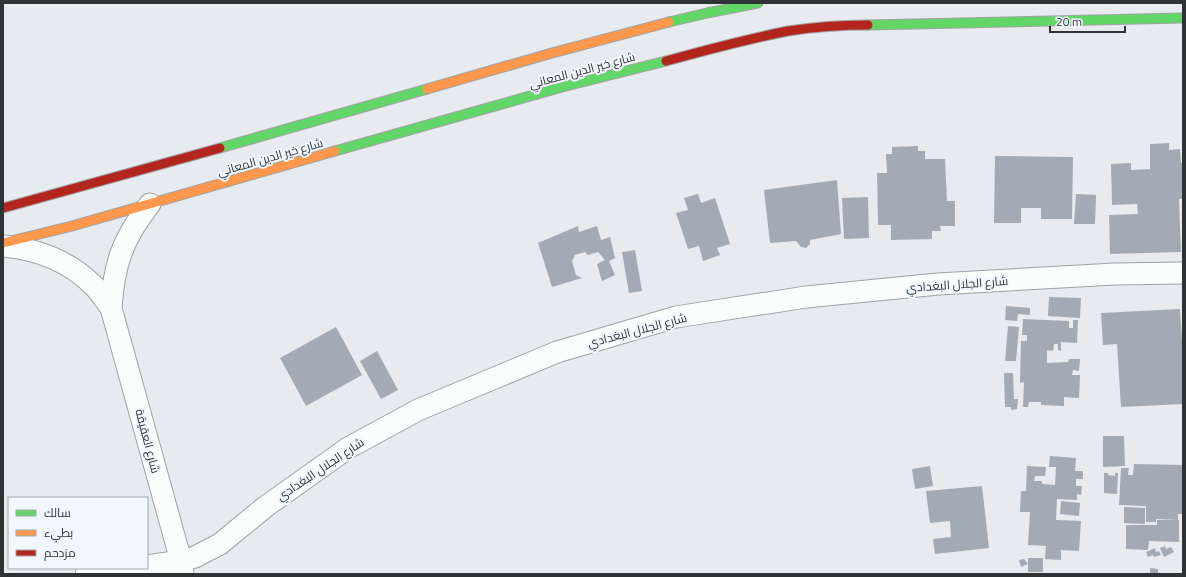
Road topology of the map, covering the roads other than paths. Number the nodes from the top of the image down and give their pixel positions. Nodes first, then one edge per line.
1 (758, 3) edge
2 (1183, 18) edge
3 (150, 204) junction
4 (3, 208) edge
5 (3, 245) edge
6 (1183, 273) edge
7 (111, 308) junction
8 (148, 566) edge
9 (182, 568) edge
10 (124, 569) edge
11 (86, 574) edge

1 - 4 street, شارع خير الدين المعاني
2 - 3 street, شارع خير الدين المعاني
3 - 5 street, شارع خير الدين المعاني
3 - 7 street, شارع العقيقة
5 - 7 street, شارع العقيقة
6 - 9 street, شارع الجلال البغدادي
7 - 9 street, شارع العقيقة
8 - 9 street, شارع الجلال البغدادي
10 - 11 street

